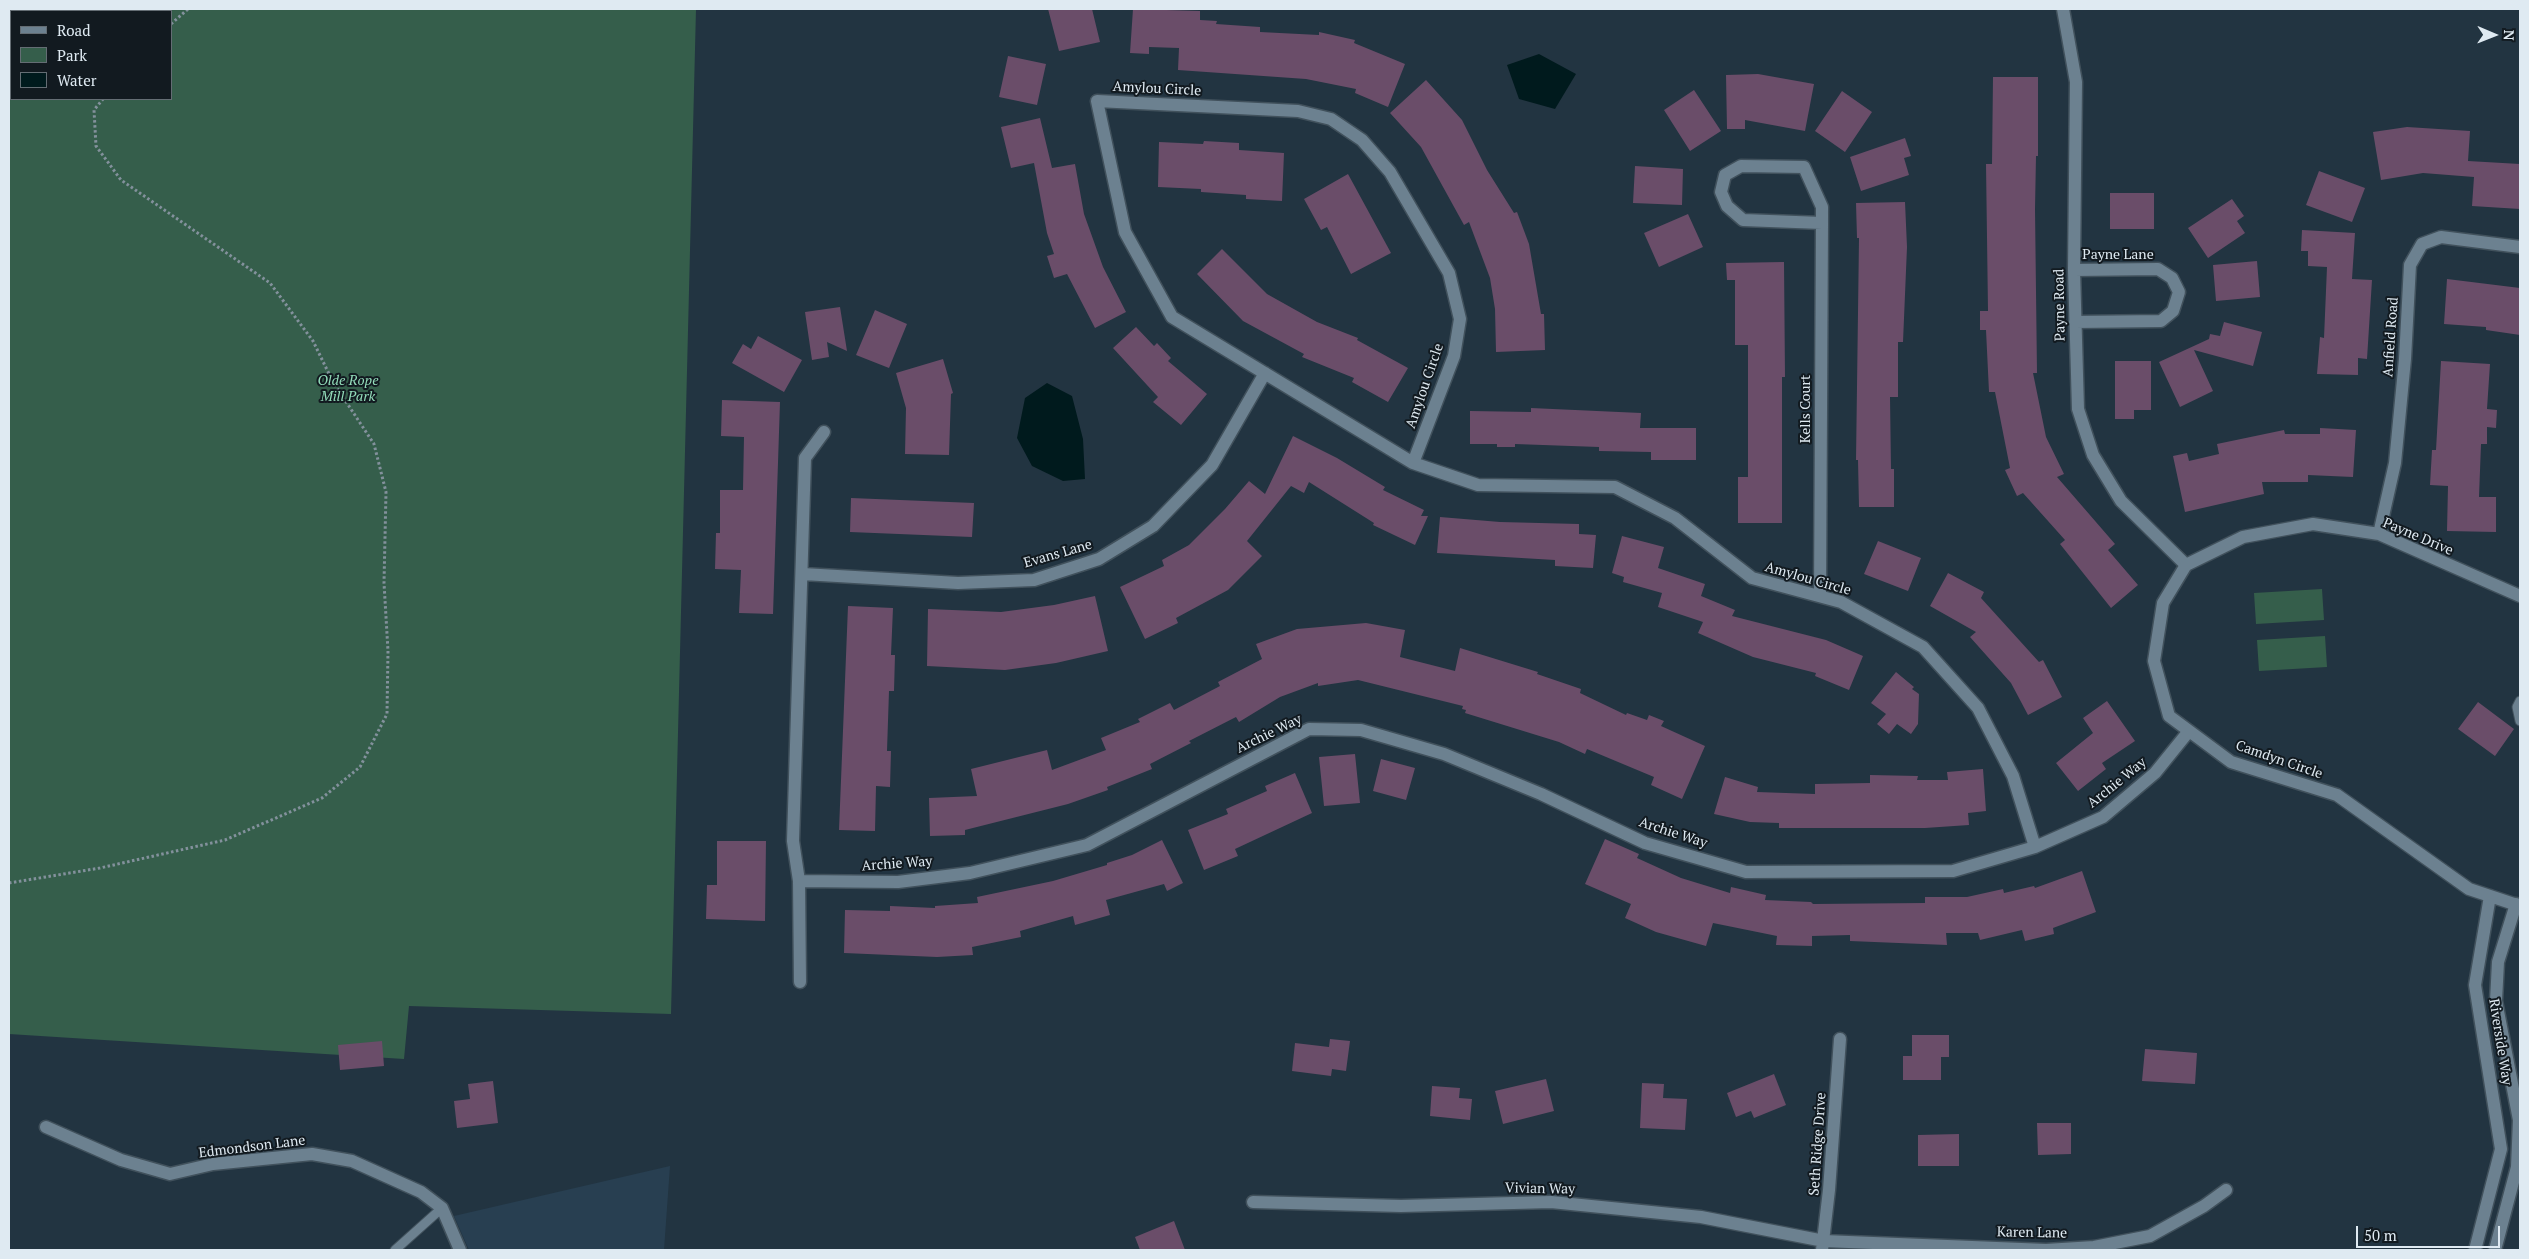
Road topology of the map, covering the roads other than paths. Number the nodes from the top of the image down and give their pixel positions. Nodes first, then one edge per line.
1 (2063, 9) edge
2 (1822, 223) junction
3 (2520, 247) edge
4 (2074, 270) junction
5 (2076, 322) junction
6 (1265, 373) junction
7 (824, 432) dead end
8 (1413, 463) junction
9 (2379, 534) junction
10 (2186, 565) junction
11 (803, 574) junction
12 (1820, 596) junction
13 (2520, 596) edge
14 (2520, 701) edge
15 (2520, 721) edge
16 (2189, 731) junction
17 (2035, 847) junction
18 (799, 881) junction
19 (2490, 896) junction
20 (2518, 905) edge
21 (800, 982) dead end
22 (1840, 1039) dead end
23 (46, 1127) dead end
24 (2226, 1190) dead end
25 (1253, 1202) dead end
26 (442, 1208) junction
27 (1823, 1246) edge
28 (395, 1250) edge
29 (460, 1250) edge
30 (2475, 1250) edge
31 (2494, 1250) edge

1 - 4 street, Payne Road
2 - 2 street, Kells Court
2 - 12 street, Kells Court
3 - 9 street, Anfield Road
4 - 5 street, Payne Road
4 - 5 street, Payne Lane
5 - 10 street, Payne Road
6 - 8 street, Amylou Circle
6 - 8 street, Amylou Circle
6 - 11 street, Evans Lane
7 - 11 street
8 - 12 street, Amylou Circle
9 - 10 street, Payne Drive
9 - 13 street, Payne Drive
10 - 16 street, Camdyn Circle
11 - 18 street
12 - 17 street, Amylou Circle
14 - 15 lane
16 - 17 street, Archie Way
16 - 19 street, Camdyn Circle
17 - 18 street, Archie Way
18 - 21 street
19 - 20 street, Camdyn Circle
19 - 30 street, Riverside Way
20 - 31 street, Riverside Way
22 - 27 street, Seth Ridge Drive
23 - 26 street, Edmondson Lane
24 - 27 street, Karen Lane
25 - 27 street, Vivian Way
26 - 28 lane
26 - 29 street, Edmondson Lane

